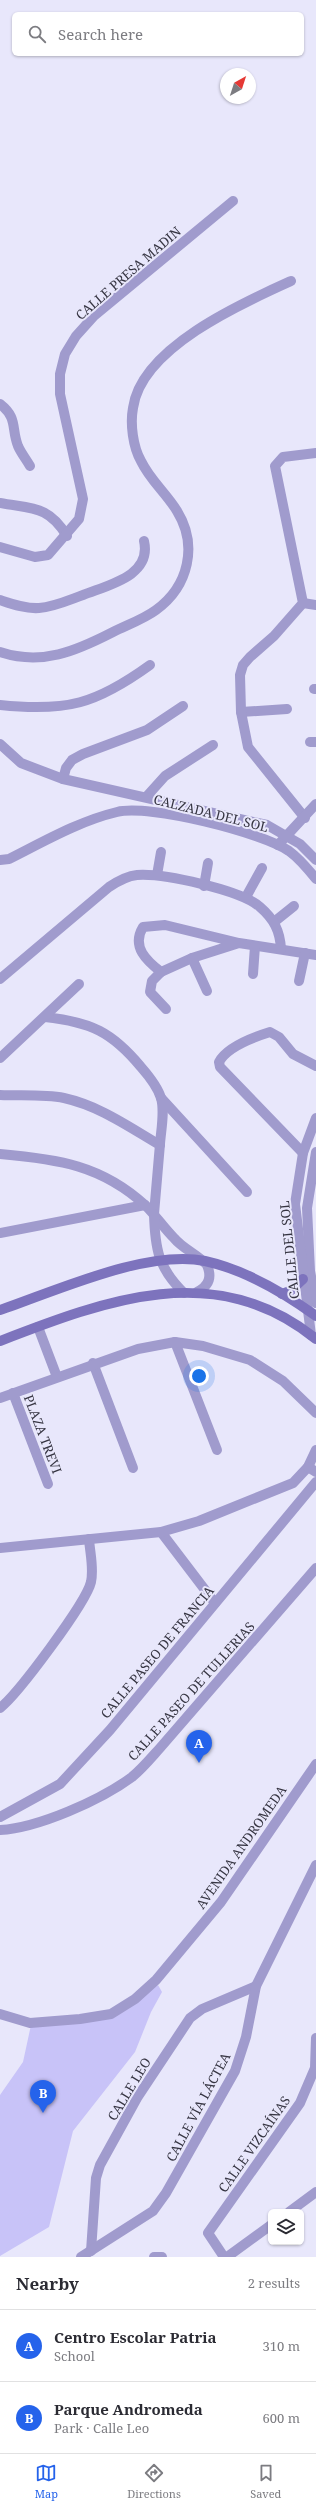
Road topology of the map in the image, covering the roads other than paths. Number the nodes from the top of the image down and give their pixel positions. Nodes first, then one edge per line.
1 (233, 201) dead end
2 (292, 281) dead end
3 (0, 404) edge
4 (316, 453) edge
5 (30, 466) dead end
6 (0, 504) edge
7 (67, 536) junction
8 (144, 540) dead end
9 (0, 548) edge
10 (0, 600) edge
11 (303, 603) junction
12 (316, 605) edge
13 (0, 652) edge
14 (150, 665) dead end
15 (0, 704) edge
16 (183, 706) dead end
17 (286, 709) dead end
18 (241, 712) junction
19 (0, 744) edge
20 (213, 745) dead end
21 (63, 778) junction
22 (147, 796) junction
23 (316, 804) edge
24 (305, 818) junction
25 (288, 836) junction
26 (278, 845) junction
27 (161, 852) dead end
28 (0, 860) edge
29 (316, 860) edge
30 (208, 863) dead end
31 (262, 868) dead end
32 (157, 875) junction
33 (316, 879) edge
34 (204, 886) junction
35 (246, 897) junction
36 (294, 906) dead end
37 (274, 922) junction
38 (239, 943) junction
39 (255, 946) junction
40 (281, 949) junction
41 (305, 953) junction
42 (316, 955) edge
43 (192, 958) junction
44 (161, 972) junction
45 (252, 974) dead end
46 (0, 979) edge
47 (299, 981) dead end
48 (79, 984) dead end
49 (207, 991) dead end
50 (166, 1008) dead end
51 (45, 1017) junction
52 (0, 1058) edge
53 (316, 1066) edge
54 (0, 1095) edge
55 (161, 1098) junction
56 (316, 1118) edge
57 (160, 1145) junction
58 (316, 1152) edge
59 (302, 1153) junction
60 (0, 1154) edge
61 (247, 1192) dead end
62 (145, 1205) junction
63 (154, 1214) junction
64 (0, 1233) edge
65 (159, 1261) junction
66 (204, 1261) junction
67 (303, 1279) junction
68 (197, 1292) junction
69 (184, 1293) junction
70 (282, 1294) junction
71 (0, 1310) edge
72 (314, 1310) edge
73 (38, 1327) junction
74 (313, 1337) edge
75 (0, 1341) edge
76 (175, 1342) junction
77 (93, 1363) junction
78 (57, 1377) junction
79 (13, 1393) junction
80 (0, 1398) edge
81 (316, 1413) edge
82 (217, 1450) dead end
83 (316, 1450) edge
84 (133, 1468) dead end
85 (312, 1470) edge
86 (316, 1482) edge
87 (48, 1484) dead end
88 (161, 1532) junction
89 (89, 1539) junction
90 (0, 1548) edge
91 (316, 1568) edge
92 (215, 1603) junction
93 (0, 1708) edge
94 (316, 1764) edge
95 (0, 1817) edge
96 (0, 1830) edge
97 (316, 1865) edge
98 (256, 1986) junction
99 (0, 2014) edge
100 (316, 2038) edge
101 (316, 2068) edge
102 (316, 2192) edge
103 (293, 2209) edge
104 (268, 2227) edge
105 (91, 2251) junction
106 (81, 2257) edge
107 (226, 2257) edge

1 - 7 street, CALLE PRESA MADIN
2 - 13 street
3 - 5 street
4 - 11 street
6 - 7 street
7 - 9 street, CALLE PRESA MADIN
8 - 10 street
11 - 12 street
11 - 18 street
14 - 15 street
16 - 21 street
17 - 18 street
18 - 24 street
19 - 21 street, CALZADA DEL SOL
20 - 22 street
21 - 22 street, CALZADA DEL SOL
22 - 25 street, CALZADA DEL SOL
23 - 24 street
24 - 25 street
25 - 26 street
25 - 29 street, CALZADA DEL SOL
26 - 28 street, CALZADA DEL SOL
26 - 33 street, CALZADA DEL SOL
27 - 32 street
30 - 34 street
31 - 35 street
32 - 34 street
32 - 46 street
34 - 35 street
35 - 37 street
36 - 37 street
37 - 40 street
38 - 39 street
38 - 43 street
38 - 44 street
39 - 40 street
39 - 45 street
40 - 41 street
41 - 42 street
41 - 47 street
43 - 44 street
43 - 49 street
44 - 50 street
48 - 51 street
51 - 52 street
51 - 55 street
53 - 59 street
54 - 57 street
55 - 57 street
55 - 61 street
56 - 59 street, CALLE DEL SOL
57 - 63 street
58 - 72 street, CALLE DEL SOL
59 - 67 street, CALLE DEL SOL
60 - 62 street
62 - 63 street
62 - 64 street
63 - 65 street
63 - 66 street
65 - 66 main road
65 - 69 street
65 - 71 main road
66 - 68 street
66 - 70 main road
67 - 70 main road
67 - 72 street, CALLE DEL SOL
68 - 69 main road
68 - 74 main road
69 - 73 main road
70 - 72 main road
72 - 74 street, CALLE DEL SOL
73 - 75 main road
73 - 78 street
76 - 77 street
76 - 81 street
76 - 82 street
77 - 78 street
77 - 84 street
78 - 79 street
79 - 80 street
79 - 87 street, PLAZA TREVI
83 - 85 street
85 - 88 street
86 - 92 street, CALLE PASEO DE FRANCIA
88 - 89 street
88 - 92 street
89 - 90 street
89 - 93 street
91 - 96 street, CALLE PASEO DE TULLERIAS
92 - 95 street, CALLE PASEO DE FRANCIA
94 - 99 street, AVENIDA ANDROMEDA
97 - 98 street, CALLE VÍA LÁCTEA
98 - 105 street, CALLE VÍA LÁCTEA
98 - 105 street, CALLE LEO
100 - 101 street, CALLE VIZCAÍNAS
101 - 107 street, CALLE VIZCAÍNAS
102 - 103 street
104 - 107 street
105 - 106 street, CALLE VÍA LÁCTEA

